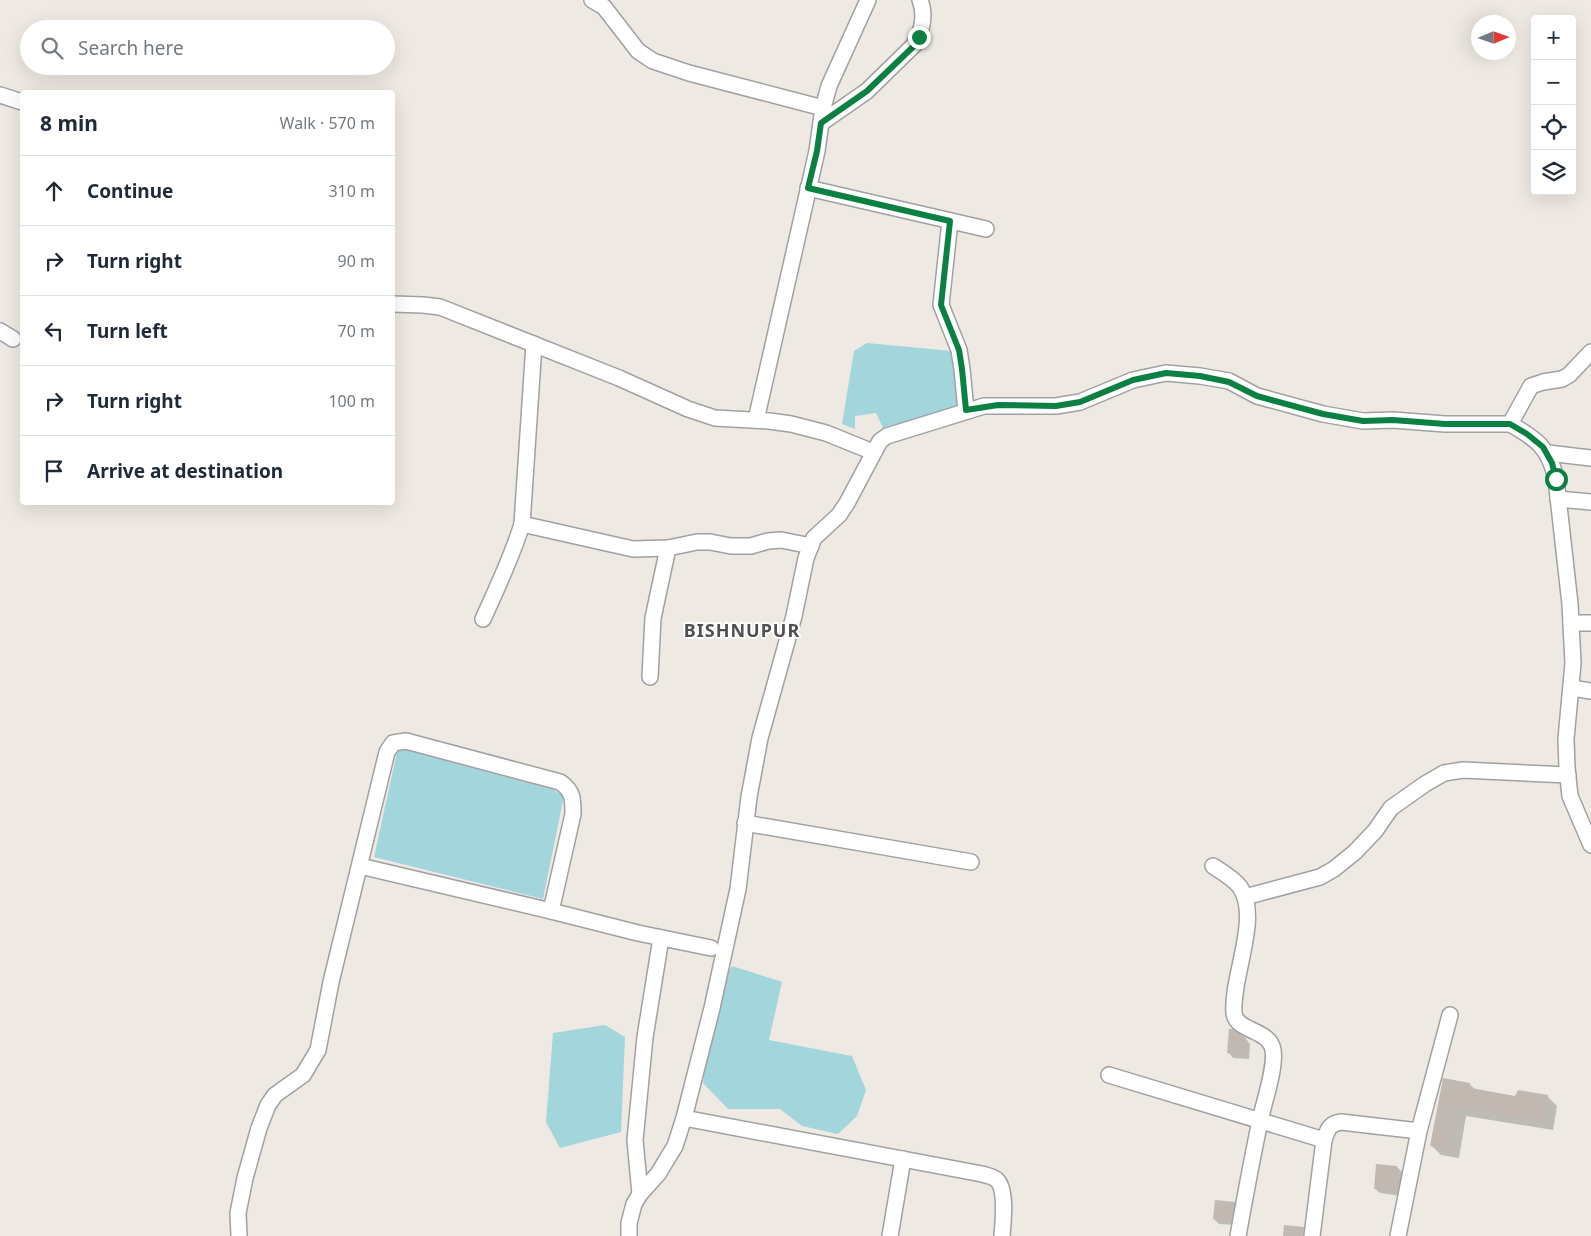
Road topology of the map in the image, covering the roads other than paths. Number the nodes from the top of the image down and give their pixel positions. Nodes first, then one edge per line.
1 (592, 0) edge
2 (868, 0) edge
3 (920, 0) edge
4 (0, 95) edge
5 (20, 101) edge
6 (823, 108) junction
7 (821, 123) junction
8 (808, 188) junction
9 (950, 221) junction
10 (986, 229) dead end
11 (395, 304) edge
12 (534, 344) junction
13 (1591, 352) edge
14 (966, 410) junction
15 (756, 420) junction
16 (1510, 424) junction
17 (873, 452) junction
18 (1548, 453) junction
19 (1591, 458) edge
20 (1558, 499) junction
21 (1591, 502) edge
22 (522, 524) junction
23 (811, 546) junction
24 (668, 548) junction
25 (483, 619) dead end
26 (1571, 623) junction
27 (1591, 623) edge
28 (650, 677) dead end
29 (1572, 688) junction
30 (1591, 691) edge
31 (1568, 775) junction
32 (746, 823) junction
33 (1591, 845) edge
34 (972, 862) dead end
35 (360, 866) junction
36 (1213, 866) dead end
37 (1245, 897) junction
38 (551, 911) junction
39 (661, 938) junction
40 (711, 948) dead end
41 (1450, 1015) dead end
42 (1109, 1075) dead end
43 (684, 1118) junction
44 (1260, 1120) junction
45 (1419, 1131) junction
46 (1324, 1140) junction
47 (902, 1159) junction
48 (640, 1194) junction
49 (239, 1236) edge
50 (629, 1236) edge
51 (890, 1236) edge
52 (1002, 1236) edge
53 (1238, 1236) edge
54 (1312, 1236) edge
55 (1398, 1236) edge

1 - 6 street
2 - 6 street
3 - 7 street
4 - 5 street
6 - 7 street
7 - 8 street
8 - 9 street
8 - 15 street
9 - 10 street
9 - 14 street
11 - 12 street
12 - 15 street
12 - 22 street
13 - 16 street
14 - 16 street
14 - 17 street
15 - 17 street
16 - 18 street
17 - 23 street
18 - 19 street
18 - 20 street
20 - 21 street
20 - 26 street
22 - 24 street
22 - 25 street
23 - 24 street
23 - 32 street
24 - 28 street
26 - 27 street
26 - 29 street
29 - 30 street
29 - 31 street
31 - 33 street
31 - 37 street
32 - 34 street
32 - 43 street
35 - 38 street
35 - 38 street
35 - 49 street
36 - 37 street
37 - 44 street
38 - 39 street
39 - 40 street
39 - 48 street
41 - 45 street
42 - 44 street
43 - 47 street
43 - 48 street
44 - 46 street
44 - 53 street
45 - 46 street
45 - 55 street
46 - 54 street
47 - 51 street
47 - 52 street
48 - 50 street

